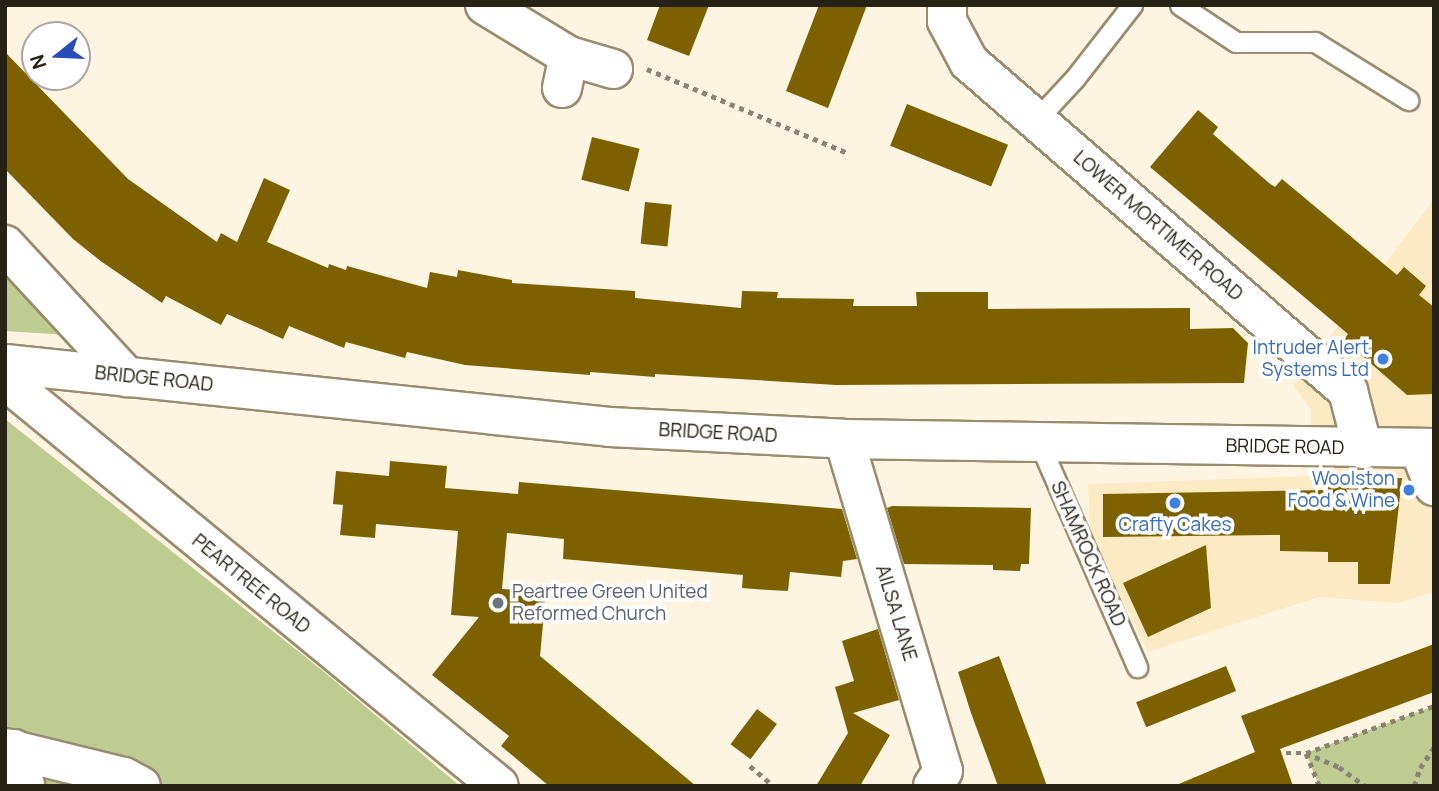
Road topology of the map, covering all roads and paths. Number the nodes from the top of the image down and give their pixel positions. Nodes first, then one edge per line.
1 (485, 5) edge
2 (947, 5) edge
3 (1132, 5) edge
4 (1180, 5) edge
5 (613, 69) joint
6 (1408, 100) dead end
7 (1036, 120) junction
8 (848, 153) dead end
9 (5, 245) edge
10 (5, 364) edge
11 (127, 377) junction
12 (5, 380) edge
13 (844, 439) junction
14 (1038, 440) junction
15 (1427, 448) edge
16 (1363, 449) junction
17 (1434, 486) edge
18 (1138, 667) dead end
19 (1434, 706) edge
20 (1434, 747) edge
21 (9, 748) edge
22 (1286, 753) dead end
23 (1307, 753) junction
24 (750, 766) dead end
25 (25, 786) edge
26 (141, 786) edge
27 (499, 786) edge
28 (774, 786) edge
29 (933, 786) edge
30 (1319, 786) edge
31 (1365, 786) edge
32 (1414, 786) edge

1 - 5 street
2 - 7 street, LOWER MORTIMER ROAD
3 - 7 lane
4 - 6 lane
5 - 8 path
7 - 16 street, LOWER MORTIMER ROAD
9 - 11 street
10 - 11 street, BRIDGE ROAD
11 - 13 street, BRIDGE ROAD
12 - 27 street, PEARTREE ROAD
13 - 14 street, BRIDGE ROAD
13 - 29 street, AILSA LANE
14 - 16 street, BRIDGE ROAD
14 - 18 lane, SHAMROCK ROAD
15 - 16 street, BRIDGE ROAD
15 - 17 street
19 - 23 path
20 - 32 path
21 - 25 street
21 - 26 street
22 - 23 path
23 - 30 path
23 - 31 path
24 - 28 path

